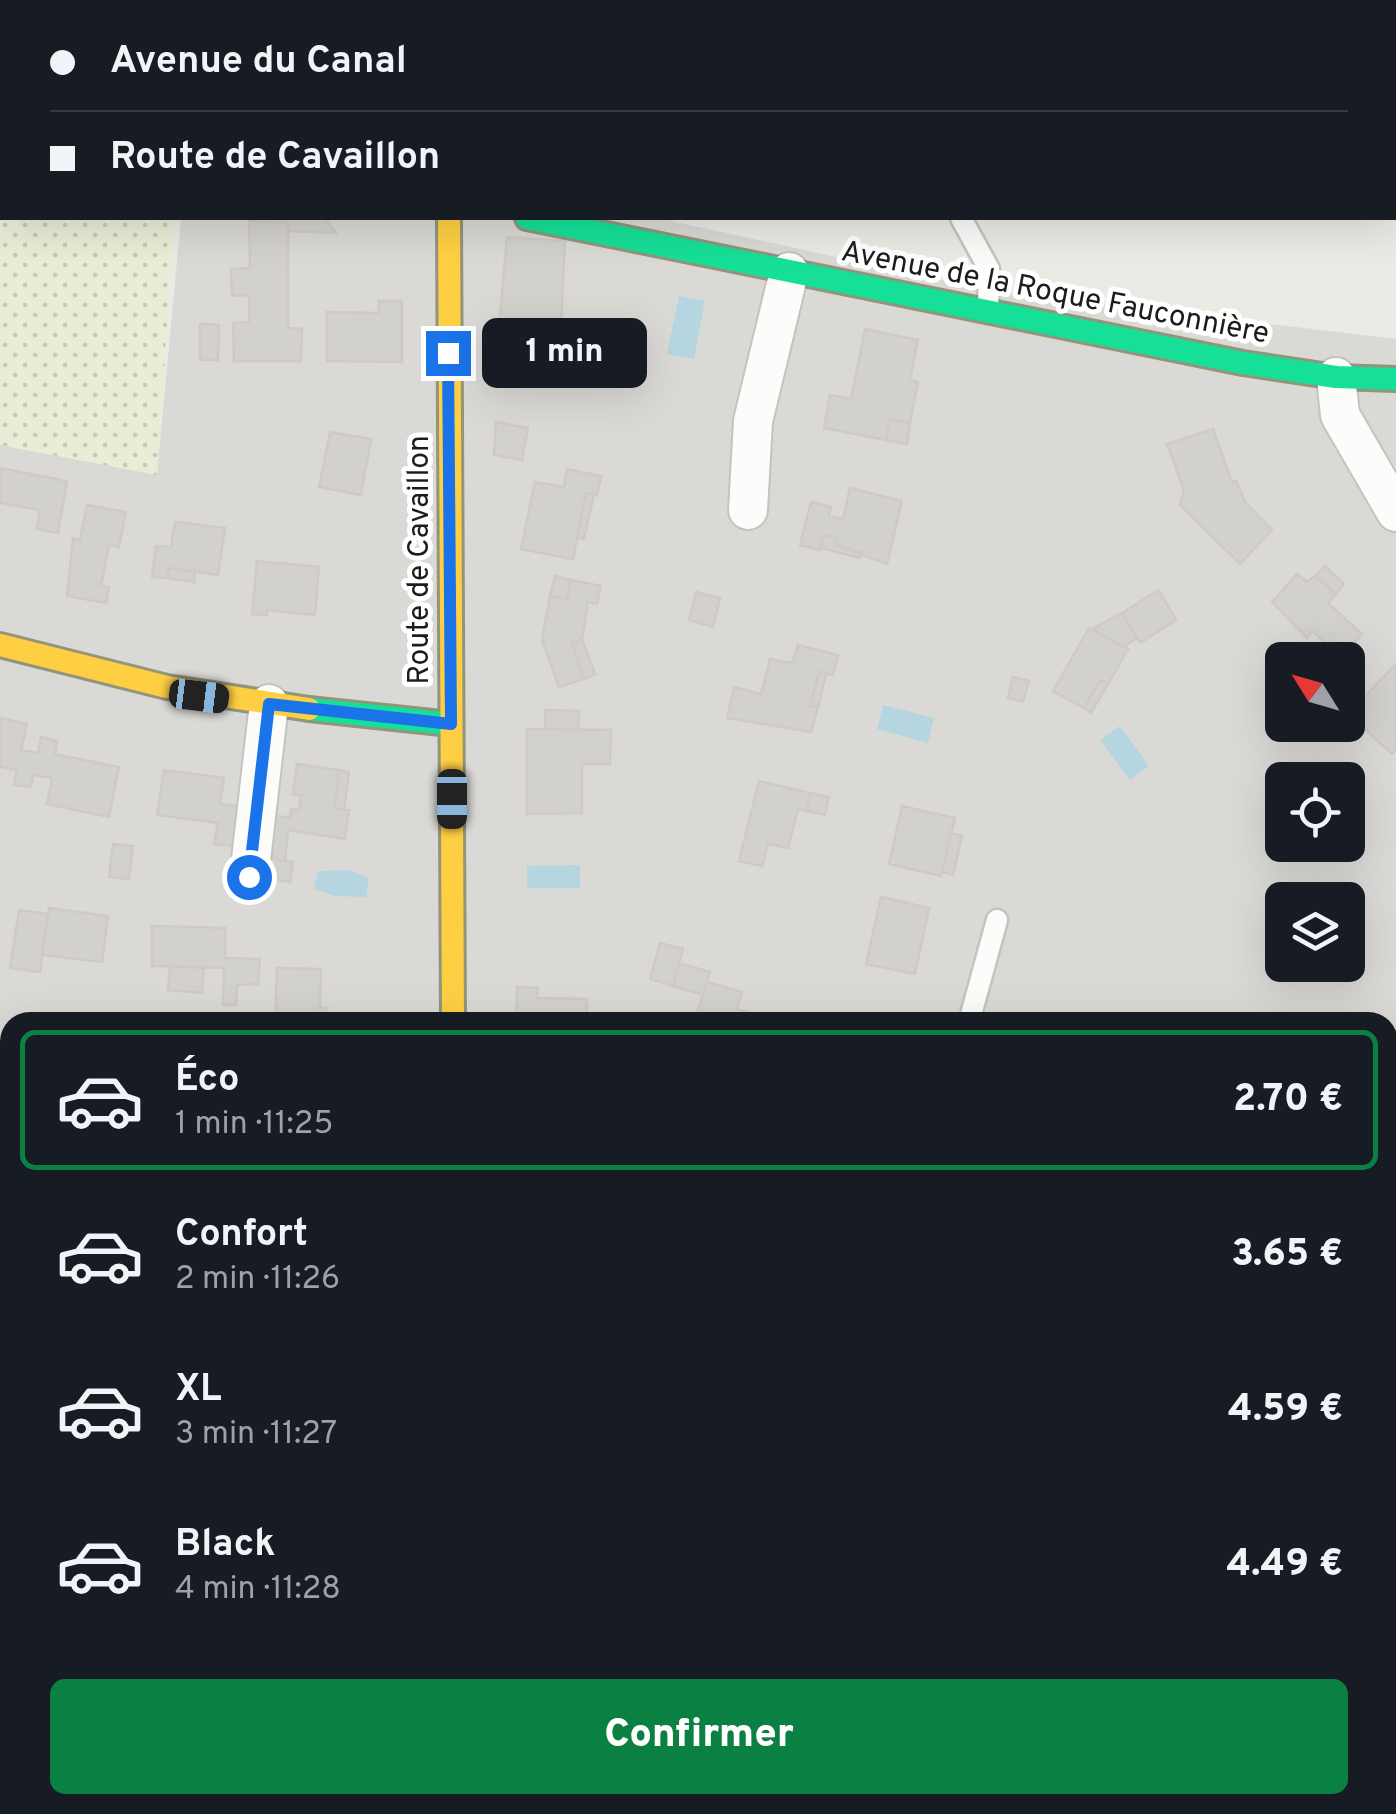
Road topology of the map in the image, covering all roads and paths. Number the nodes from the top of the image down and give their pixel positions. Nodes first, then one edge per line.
1 (449, 220) edge
2 (538, 220) edge
3 (962, 220) edge
4 (788, 272) junction
5 (988, 312) junction
6 (1336, 377) junction
7 (1396, 379) edge
8 (748, 510) dead end
9 (1396, 512) edge
10 (0, 645) edge
11 (269, 704) junction
12 (451, 724) junction
13 (249, 877) dead end
14 (996, 920) dead end
15 (454, 1012) edge
16 (972, 1012) edge

1 - 12 street, Route de Cavaillon
2 - 4 street, Avenue de la Roque Fauconnière
3 - 5 lane
4 - 5 street, Avenue de la Roque Fauconnière
4 - 8 street
5 - 6 street, Avenue de la Roque Fauconnière
6 - 7 street, Avenue de la Roque Fauconnière
6 - 9 street
10 - 11 street
11 - 12 street
11 - 13 street
12 - 15 street, Route de Cavaillon
14 - 16 lane

